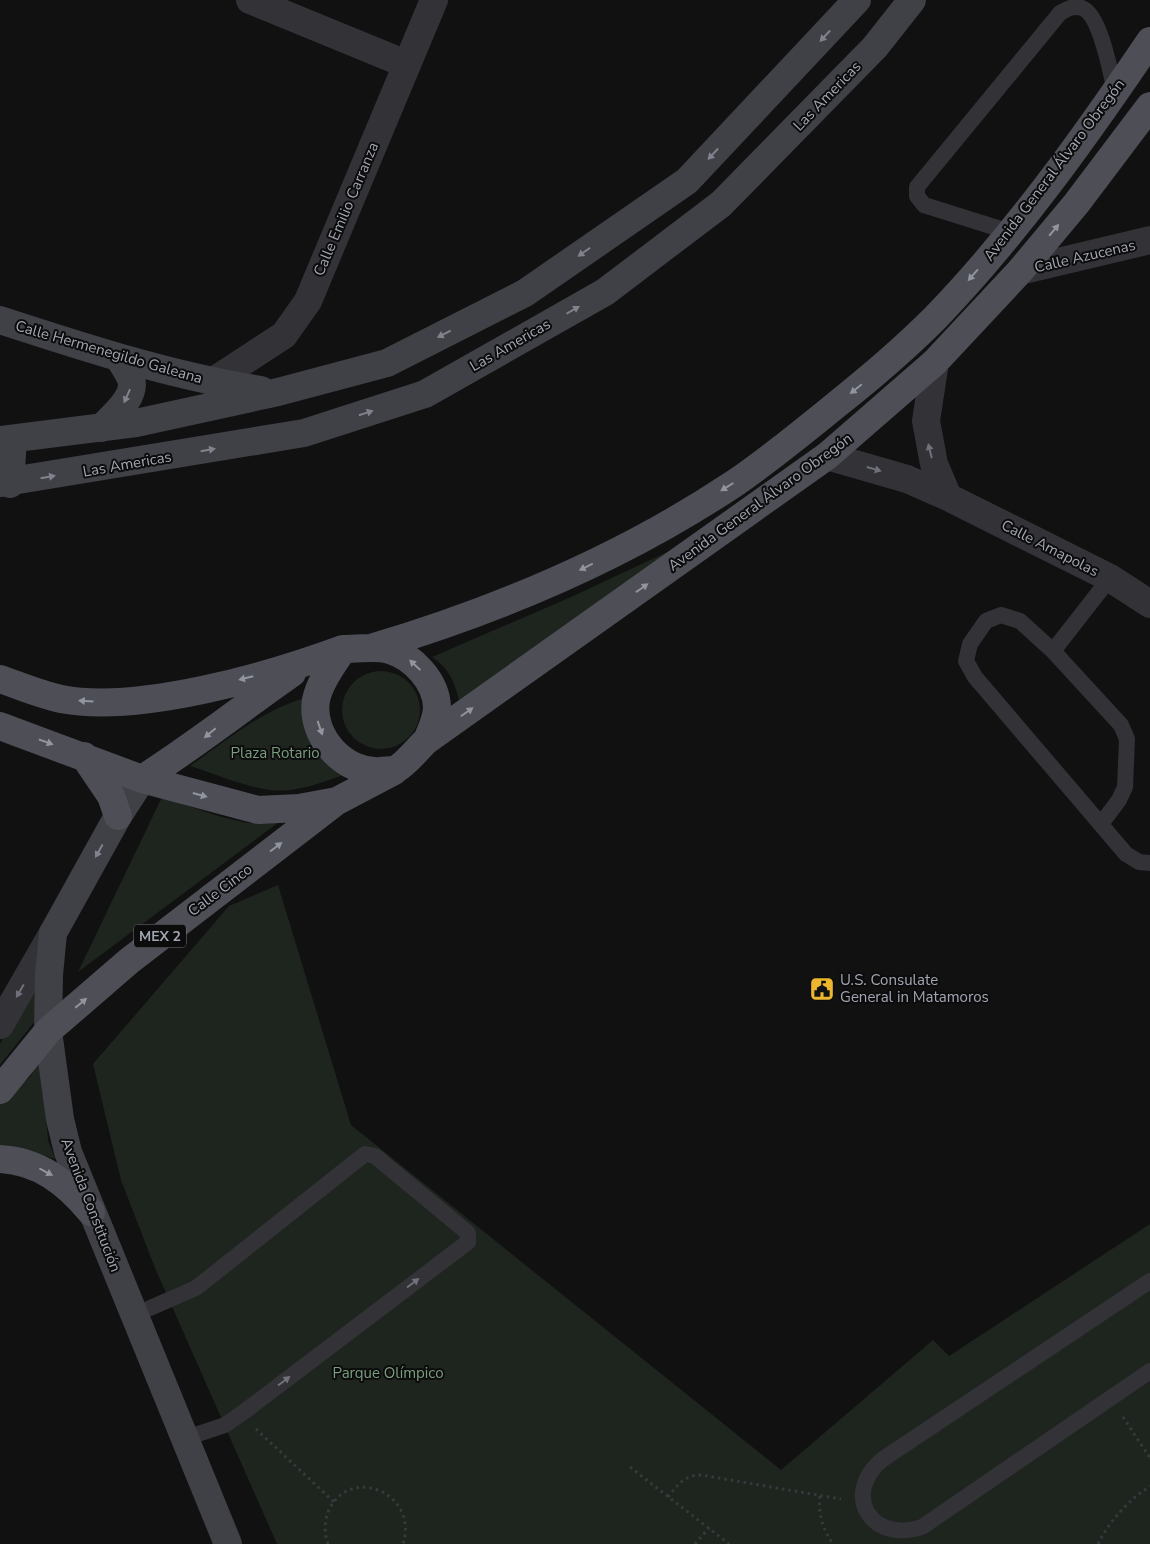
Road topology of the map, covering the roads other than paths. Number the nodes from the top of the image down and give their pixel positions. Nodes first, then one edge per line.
1 (250, 0) edge
2 (434, 0) edge
3 (912, 0) edge
4 (850, 8) edge
5 (1150, 42) edge
6 (875, 47) junction
7 (406, 64) junction
8 (1115, 92) junction
9 (1150, 106) edge
10 (1010, 232) junction
11 (1150, 240) edge
12 (1020, 271) junction
13 (955, 296) junction
14 (979, 317) junction
15 (0, 320) edge
16 (119, 358) junction
17 (935, 362) junction
18 (212, 382) junction
19 (278, 392) junction
20 (101, 428) junction
21 (803, 432) junction
22 (6, 439) edge
23 (827, 456) junction
24 (5, 484) edge
25 (948, 497) junction
26 (1110, 578) junction
27 (1150, 604) edge
28 (371, 648) junction
29 (343, 649) junction
30 (1053, 651) junction
31 (305, 663) junction
32 (0, 679) edge
33 (0, 726) edge
34 (427, 740) junction
35 (84, 756) junction
36 (396, 769) junction
37 (142, 779) junction
38 (337, 801) junction
39 (118, 816) junction
40 (1100, 824) junction
41 (1150, 863) edge
42 (53, 933) junction
43 (0, 1025) edge
44 (48, 1031) junction
45 (0, 1090) edge
46 (0, 1159) edge
47 (91, 1212) junction
48 (1150, 1281) edge
49 (134, 1315) junction
50 (1150, 1371) edge
51 (186, 1438) junction
52 (228, 1544) edge

1 - 7 street
2 - 7 street, Calle Emilio Carranza
3 - 6 main road, Las Americas
4 - 6 main road
4 -> 19 main road
5 - 8 main road, Avenida General Álvaro Obregón
24 -> 6 main road, Las Americas
7 - 18 street, Calle Emilio Carranza
8 - 10 main road, Avenida General Álvaro Obregón
8 - 10 lane
12 -> 9 main road, Avenida General Álvaro Obregón
10 -> 13 main road, Avenida General Álvaro Obregón
11 - 12 street, Calle Azucenas
12 - 14 main road, Avenida General Álvaro Obregón
13 - 14 main road
13 -> 21 main road, Avenida General Álvaro Obregón
14 - 17 main road, Avenida General Álvaro Obregón
15 - 16 main road, Calle Hermenegildo Galeana
16 - 18 main road, Calle Hermenegildo Galeana
16 -> 20 main road
17 - 23 main road, Avenida General Álvaro Obregón
25 -> 17 street
18 - 19 main road, Calle Hermenegildo Galeana
19 - 20 main road
20 - 22 main road
21 - 23 main road
21 -> 28 main road, Avenida General Álvaro Obregón
22 - 24 main road
23 -> 25 street, Calle Amapolas
34 -> 23 main road, Avenida General Álvaro Obregón
25 - 26 street, Calle Amapolas
26 - 27 street, Calle Amapolas
26 - 30 lane
28 - 29 main road
34 -> 28 main road
29 - 31 main road
29 -> 36 main road
30 - 40 lane
30 - 40 lane
31 -> 32 main road
31 -> 37 main road
33 -> 35 main road
34 - 36 main road
35 - 37 main road
35 - 39 main road
36 - 38 main road
37 -> 38 main road
37 - 39 main road, Avenida Constitución
44 -> 38 main road, Calle Cinco / MEX 2
39 -> 42 main road, Avenida Constitución
40 - 41 lane
42 -> 43 street
42 - 44 main road, Avenida Constitución
44 - 45 main road, Calle Cinco / MEX 2
44 - 47 main road, Avenida Constitución
46 -> 47 main road
47 - 49 main road, Avenida Constitución
48 - 50 lane
49 - 51 main road, Avenida Constitución
51 -> 49 lane
51 - 52 main road, Avenida Constitución

